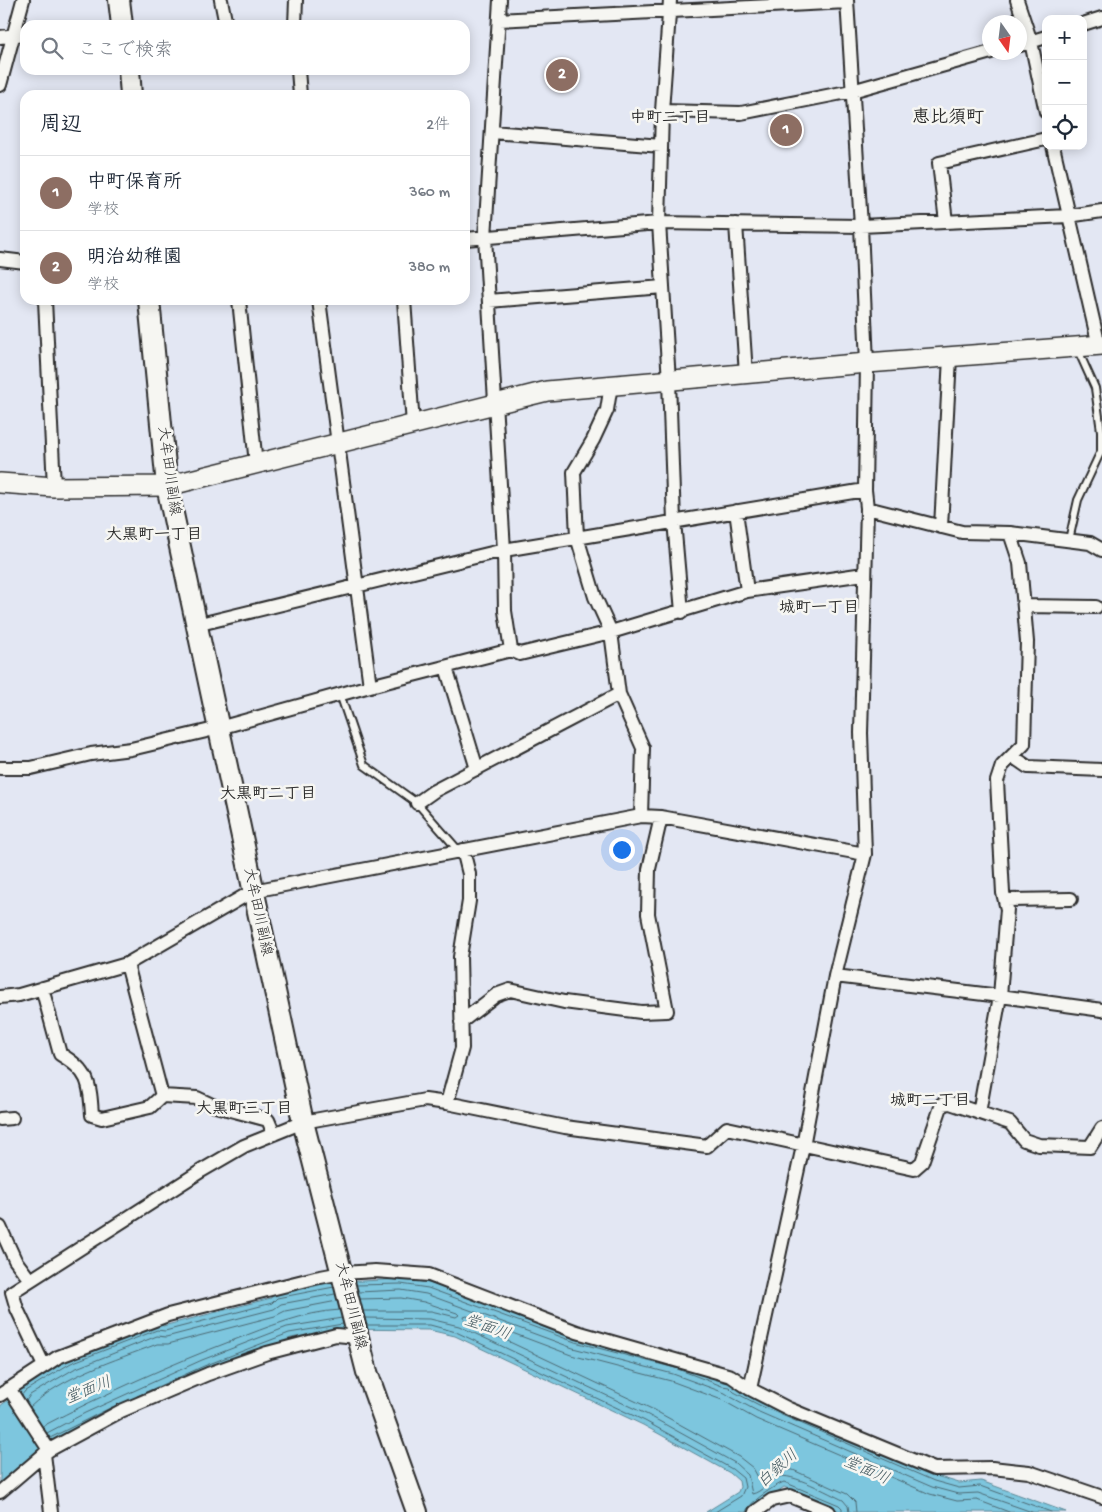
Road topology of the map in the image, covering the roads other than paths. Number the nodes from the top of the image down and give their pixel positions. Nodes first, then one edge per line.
1 (23, 0) edge
2 (119, 0) edge
3 (221, 0) edge
4 (296, 0) edge
5 (500, 0) edge
6 (1017, 0) edge
7 (847, 1) edge
8 (670, 6) edge
9 (1020, 15) edge
10 (1102, 18) edge
11 (21, 20) edge
12 (121, 20) edge
13 (225, 20) edge
14 (295, 20) edge
15 (499, 20) junction
16 (1087, 23) edge
17 (20, 34) edge
18 (0, 37) edge
19 (1042, 38) edge
20 (1027, 42) edge
21 (1027, 50) edge
22 (982, 55) edge
23 (129, 75) edge
24 (298, 75) edge
25 (0, 86) edge
26 (130, 90) edge
27 (300, 90) edge
28 (852, 91) junction
29 (1044, 105) edge
30 (662, 112) junction
31 (492, 132) junction
32 (1042, 140) edge
33 (661, 146) junction
34 (1054, 150) edge
35 (1102, 211) edge
36 (1068, 216) junction
37 (659, 222) junction
38 (946, 222) junction
39 (736, 224) junction
40 (861, 226) junction
41 (485, 237) junction
42 (470, 238) edge
43 (0, 259) edge
44 (20, 261) edge
45 (663, 287) junction
46 (489, 301) junction
47 (45, 305) edge
48 (149, 305) edge
49 (240, 305) edge
50 (320, 305) edge
51 (404, 305) edge
52 (1101, 346) edge
53 (1077, 347) junction
54 (950, 356) junction
55 (868, 363) junction
56 (746, 374) junction
57 (669, 381) junction
58 (611, 385) junction
59 (495, 405) junction
60 (413, 425) junction
61 (338, 444) junction
62 (256, 464) junction
63 (0, 484) edge
64 (167, 486) junction
65 (54, 487) junction
66 (865, 490) junction
67 (867, 508) junction
68 (736, 511) junction
69 (674, 521) junction
70 (941, 527) junction
71 (1010, 533) junction
72 (578, 537) junction
73 (1069, 540) junction
74 (504, 550) junction
75 (1102, 550) edge
76 (864, 574) junction
77 (356, 586) junction
78 (747, 591) junction
79 (1024, 606) junction
80 (1096, 607) dead end
81 (682, 612) junction
82 (196, 625) junction
83 (611, 632) junction
84 (511, 650) junction
85 (446, 667) junction
86 (370, 686) junction
87 (340, 694) junction
88 (619, 694) junction
89 (219, 728) junction
90 (1012, 756) junction
91 (0, 768) edge
92 (477, 769) junction
93 (1102, 770) edge
94 (417, 803) junction
95 (641, 816) junction
96 (661, 817) junction
97 (461, 850) junction
98 (865, 854) junction
99 (253, 891) junction
100 (1070, 899) dead end
101 (1005, 900) junction
102 (127, 964) junction
103 (835, 976) junction
104 (42, 988) junction
105 (1000, 996) junction
106 (0, 997) edge
107 (1102, 1010) edge
108 (461, 1022) junction
109 (162, 1096) junction
110 (448, 1103) junction
111 (979, 1113) junction
112 (303, 1122) junction
113 (1102, 1128) edge
114 (274, 1134) junction
115 (803, 1146) junction
116 (0, 1227) edge
117 (343, 1276) junction
118 (30, 1280) junction
119 (356, 1332) junction
120 (44, 1366) junction
121 (750, 1389) junction
122 (7, 1393) edge
123 (47, 1452) junction
124 (0, 1492) edge
125 (1102, 1497) edge
126 (51, 1512) edge
127 (417, 1512) edge
128 (754, 1512) edge
129 (830, 1512) edge

1 - 11 street
2 - 12 main road
3 - 13 street
4 - 14 street
5 - 15 street
6 - 9 street
7 - 8 street
7 - 28 street
8 - 15 street
8 - 30 street
10 - 16 street
15 - 31 street
17 - 18 street
17 - 25 street
19 - 20 street
21 - 29 street
22 - 28 street
23 - 26 main road
24 - 27 street
28 - 30 street
28 - 40 street
30 - 33 street
31 - 33 street
31 - 41 street
32 - 38 street
33 - 37 street
34 - 36 street
35 - 36 street
36 - 38 street
36 - 52 street
37 - 39 street
37 - 41 street
37 - 45 street
38 - 40 street
39 - 40 street
39 - 56 street
40 - 55 street
41 - 42 street
41 - 46 street
43 - 44 street
45 - 46 street
45 - 57 street
46 - 59 street
47 - 65 street
48 - 64 main road, 大牟田川副線
49 - 62 street
50 - 61 street
51 - 60 street
52 - 53 street
53 - 54 street
53 - 73 lane
54 - 55 street
54 - 70 street
55 - 56 street
55 - 66 street
56 - 57 street
57 - 58 street
57 - 69 street
58 - 59 street
58 - 72 street
59 - 60 street
59 - 74 street
60 - 61 street
61 - 62 street
61 - 77 street
62 - 64 street
63 - 65 street
64 - 65 street
64 - 82 main road, 大牟田川副線
66 - 67 street
66 - 68 street
67 - 70 street
67 - 76 street
68 - 69 street
68 - 78 street
69 - 72 street
69 - 81 street
70 - 71 street
71 - 73 street
71 - 79 street
72 - 74 street
72 - 83 street
73 - 75 street
74 - 77 street
74 - 84 street
76 - 78 street
76 - 98 street
77 - 82 street
77 - 86 street
78 - 81 street
79 - 80 street
79 - 90 street
81 - 83 street
82 - 89 main road, 大牟田川副線
83 - 84 street
83 - 88 street
84 - 85 street
85 - 86 street
85 - 92 street
86 - 87 street
87 - 89 street
87 - 94 lane
88 - 92 street
88 - 95 street
89 - 91 street
89 - 99 main road, 大牟田川副線
90 - 93 street
90 - 101 street
92 - 94 street
94 - 97 lane
95 - 96 street
95 - 97 street
96 - 98 street
96 - 108 street
97 - 99 street
97 - 108 street
98 - 103 street
99 - 102 street
99 - 112 main road, 大牟田川副線
100 - 101 street
101 - 105 street
102 - 104 street
102 - 109 street
103 - 105 street
103 - 115 street
104 - 106 street
104 - 109 street
105 - 107 street
105 - 111 street
108 - 110 street
109 - 114 street
110 - 112 street
110 - 115 street
111 - 113 street
111 - 115 street
112 - 114 street
112 - 117 main road, 大牟田川副線
114 - 118 street
115 - 121 street
116 - 118 street
117 - 119 main road, 大牟田川副線
117 - 120 street
117 - 121 street
118 - 120 street
119 - 123 street
119 - 127 main road, 大牟田川副線
120 - 122 street
121 - 125 street
122 - 123 street
123 - 124 street
123 - 126 street
128 - 129 street

